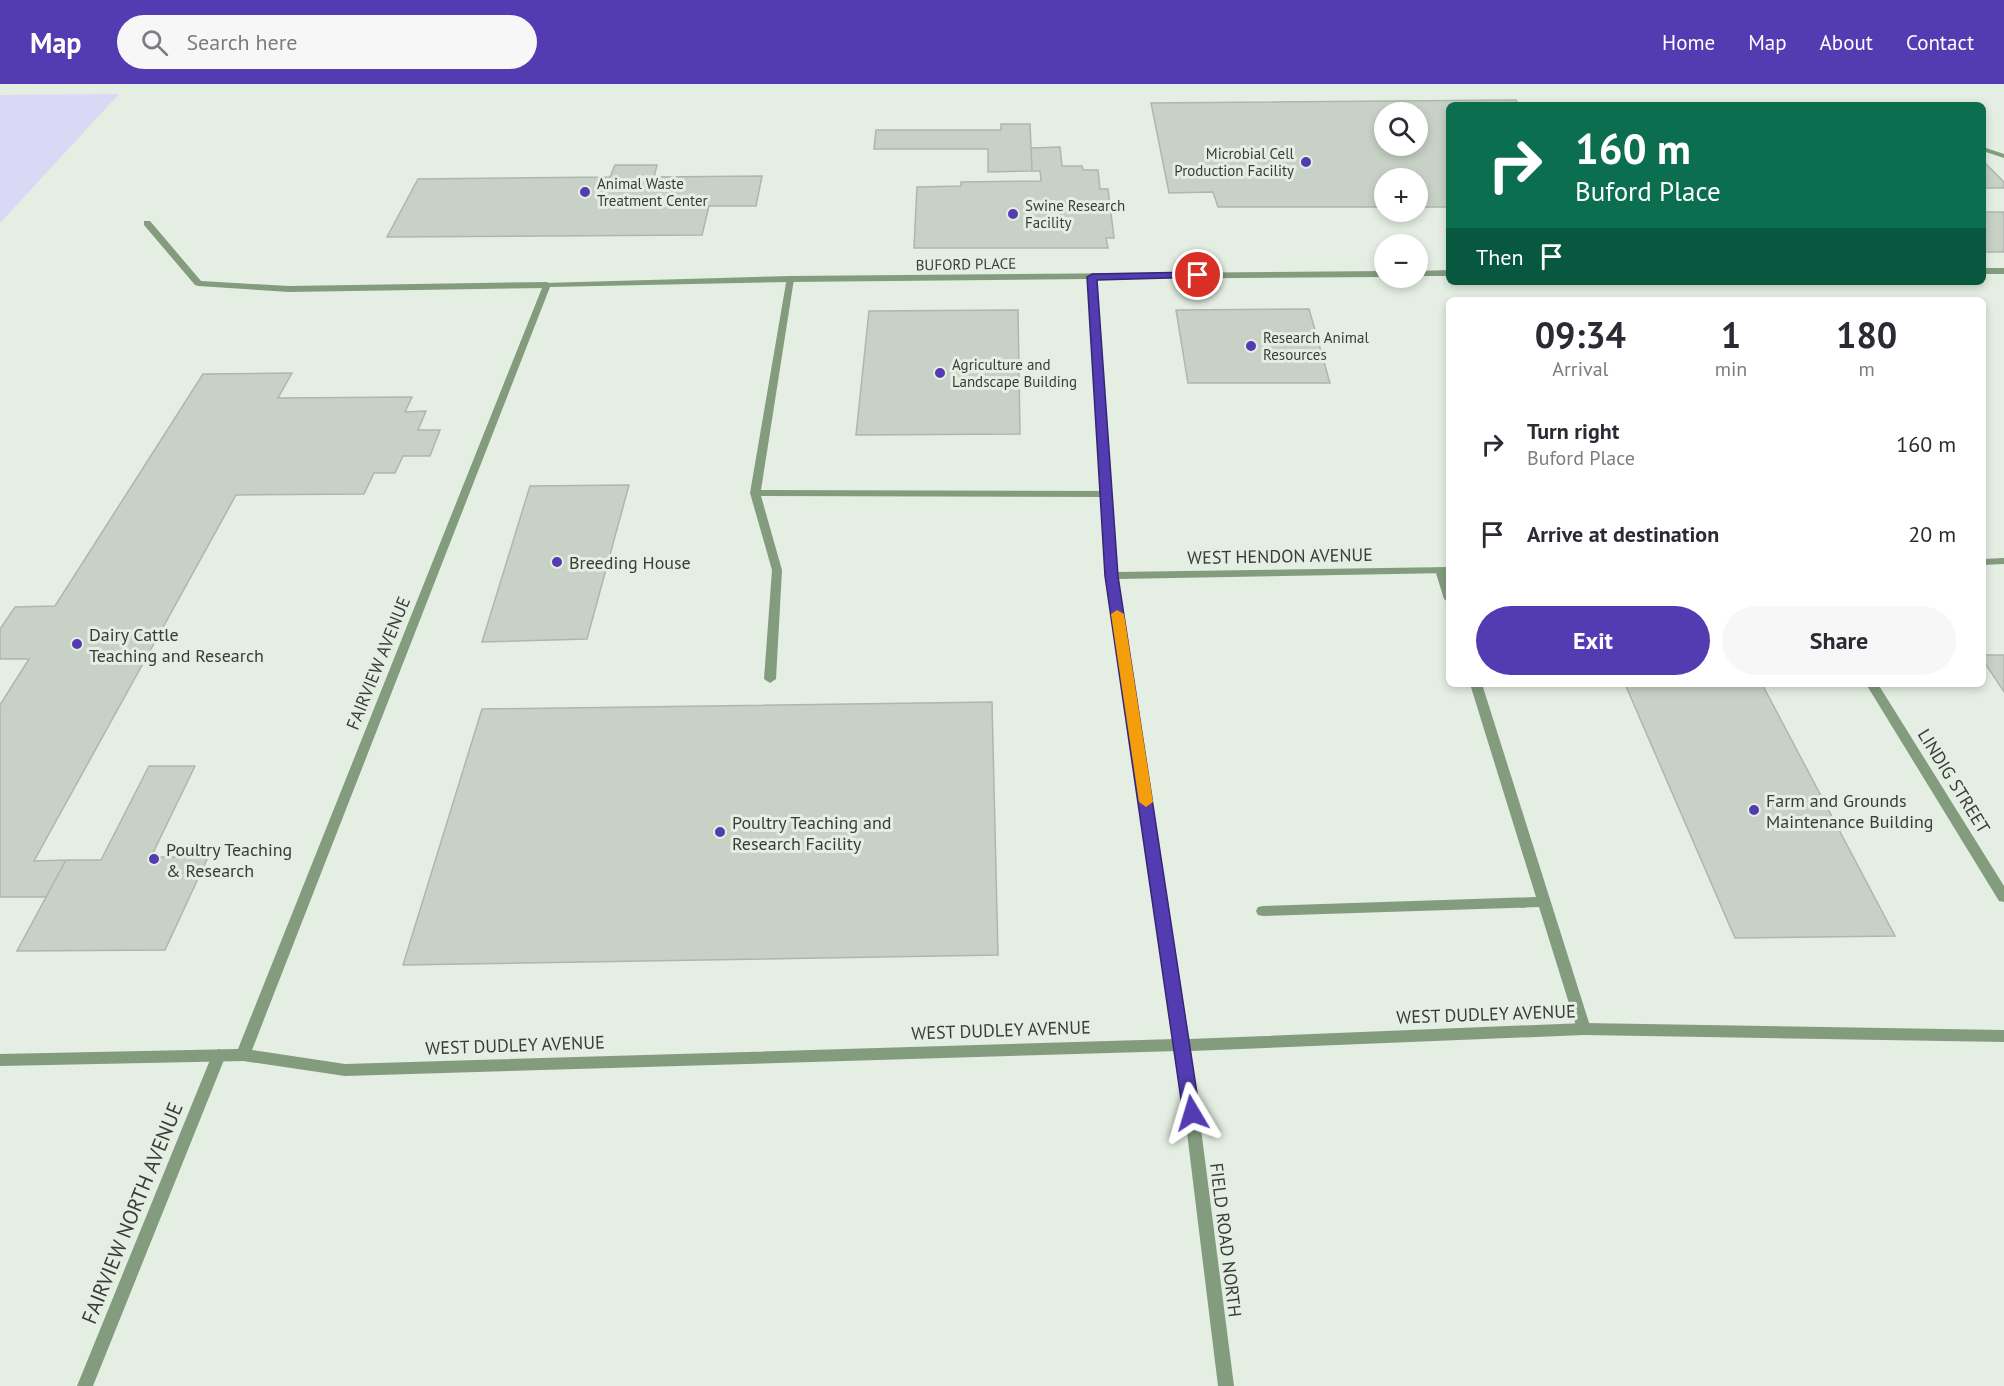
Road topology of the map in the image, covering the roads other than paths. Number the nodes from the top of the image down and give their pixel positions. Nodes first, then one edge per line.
1 (1986, 150) edge
2 (2004, 156) edge
3 (147, 224) dead end
4 (1986, 271) edge
5 (2004, 271) edge
6 (1446, 273) edge
7 (1374, 274) edge
8 (1428, 274) edge
9 (1092, 277) junction
10 (790, 279) junction
11 (547, 285) junction
12 (755, 493) junction
13 (1106, 494) junction
14 (2004, 561) edge
15 (1986, 562) edge
16 (1445, 570) edge
17 (1112, 576) junction
18 (770, 679) dead end
19 (1477, 687) edge
20 (1874, 687) edge
21 (2004, 897) edge
22 (1544, 902) junction
23 (1263, 911) dead end
24 (1584, 1029) junction
25 (2004, 1036) edge
26 (1183, 1045) junction
27 (219, 1055) junction
28 (243, 1055) junction
29 (0, 1060) edge
30 (85, 1386) edge
31 (1226, 1386) edge

1 - 2 street
3 - 11 street, BUFORD PLACE
4 - 5 street
6 - 8 street
7 - 9 street, BUFORD PLACE
9 - 10 street, BUFORD PLACE
9 - 13 street, FIELD ROAD NORTH
10 - 11 street, BUFORD PLACE
10 - 12 street
11 - 28 street, FAIRVIEW AVENUE
12 - 13 street
12 - 18 street
13 - 17 street, FIELD ROAD NORTH
14 - 15 street
16 - 17 street, WEST HENDON AVENUE
17 - 26 street, FIELD ROAD NORTH
19 - 22 street
20 - 21 street, LINDIG STREET
22 - 23 street
22 - 24 street
24 - 25 street, WEST DUDLEY AVENUE
24 - 26 street, WEST DUDLEY AVENUE
26 - 28 street, WEST DUDLEY AVENUE
26 - 31 street, FIELD ROAD NORTH
27 - 28 street, WEST DUDLEY AVENUE
27 - 29 street, WEST DUDLEY AVENUE
27 - 30 street, FAIRVIEW NORTH AVENUE

